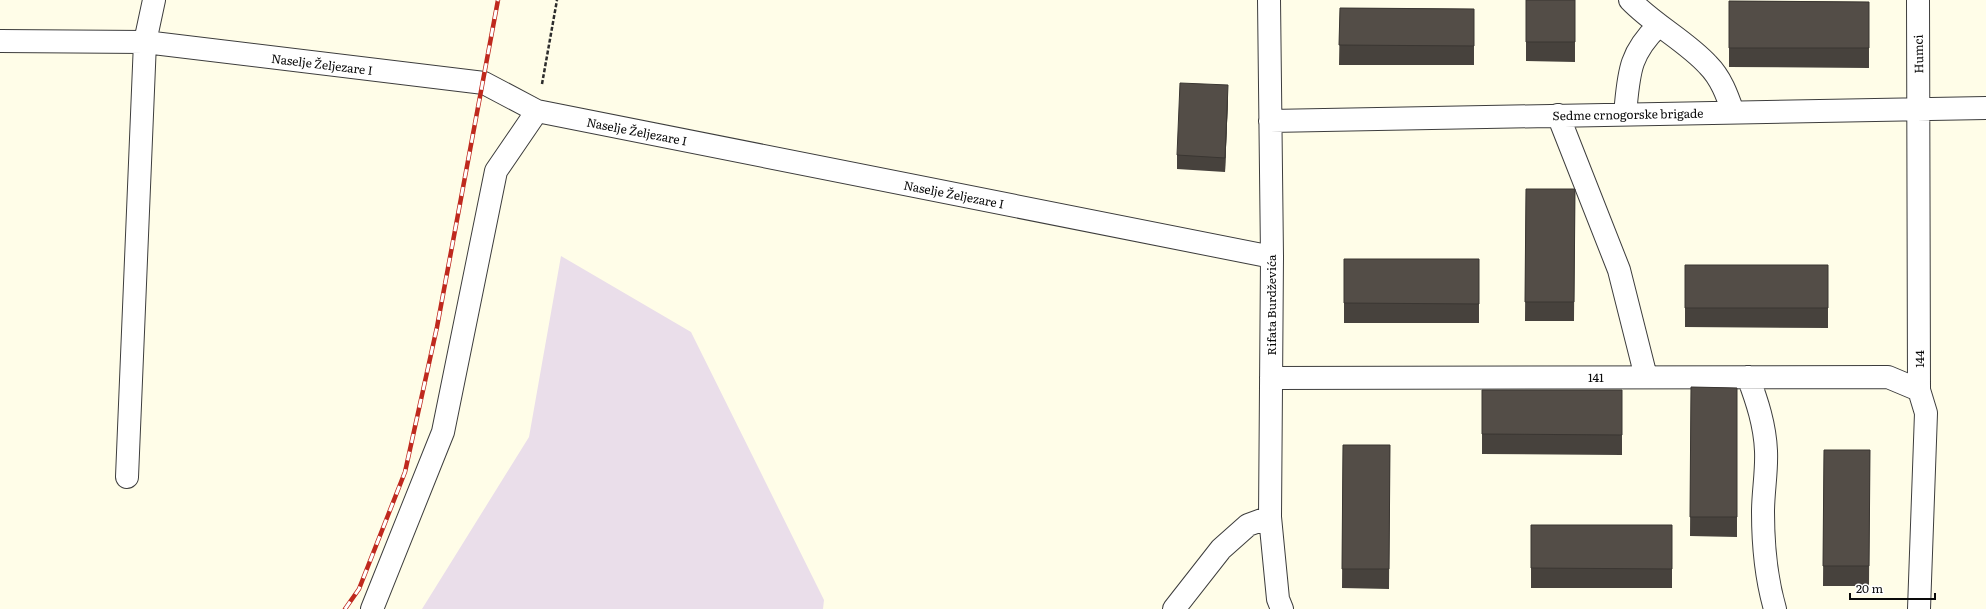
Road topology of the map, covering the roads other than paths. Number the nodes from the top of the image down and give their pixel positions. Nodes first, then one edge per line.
1 (154, 0) edge
2 (1269, 0) edge
3 (1630, 0) edge
4 (1918, 0) edge
5 (1658, 26) junction
6 (0, 41) edge
7 (145, 42) junction
8 (1919, 108) junction
9 (1986, 108) edge
10 (537, 111) junction
11 (1733, 112) junction
12 (1625, 114) junction
13 (1558, 115) junction
14 (1270, 121) junction
15 (1272, 257) junction
16 (1646, 377) junction
17 (1748, 377) junction
18 (1271, 378) junction
19 (1919, 390) junction
20 (127, 476) dead end
21 (1270, 517) junction
22 (372, 609) edge
23 (1174, 609) edge
24 (1282, 609) edge
25 (1775, 609) edge
26 (1919, 609) edge

1 - 7 street
2 - 14 street, Rifata Burdževića
3 - 5 street
4 - 8 street, Humci
5 - 11 street
5 - 12 street
6 - 7 street, Naselje Željezare I
7 - 10 street, Naselje Željezare I
7 - 20 street
8 - 9 street, Sedme crnogorske brigade
8 - 11 street, Sedme crnogorske brigade
8 - 19 street, 144
10 - 15 street, Naselje Željezare I
10 - 22 street
11 - 12 street, Sedme crnogorske brigade
12 - 13 street, Sedme crnogorske brigade
13 - 14 street, Sedme crnogorske brigade
13 - 16 street
14 - 15 street, Rifata Burdževića
15 - 18 street, Rifata Burdževića
16 - 17 street, 141
16 - 18 street, 141
17 - 19 street, 141
17 - 25 street
18 - 21 street, Rifata Burdževića
19 - 26 street, 144
21 - 23 street
21 - 24 street, Rifata Burdževića

